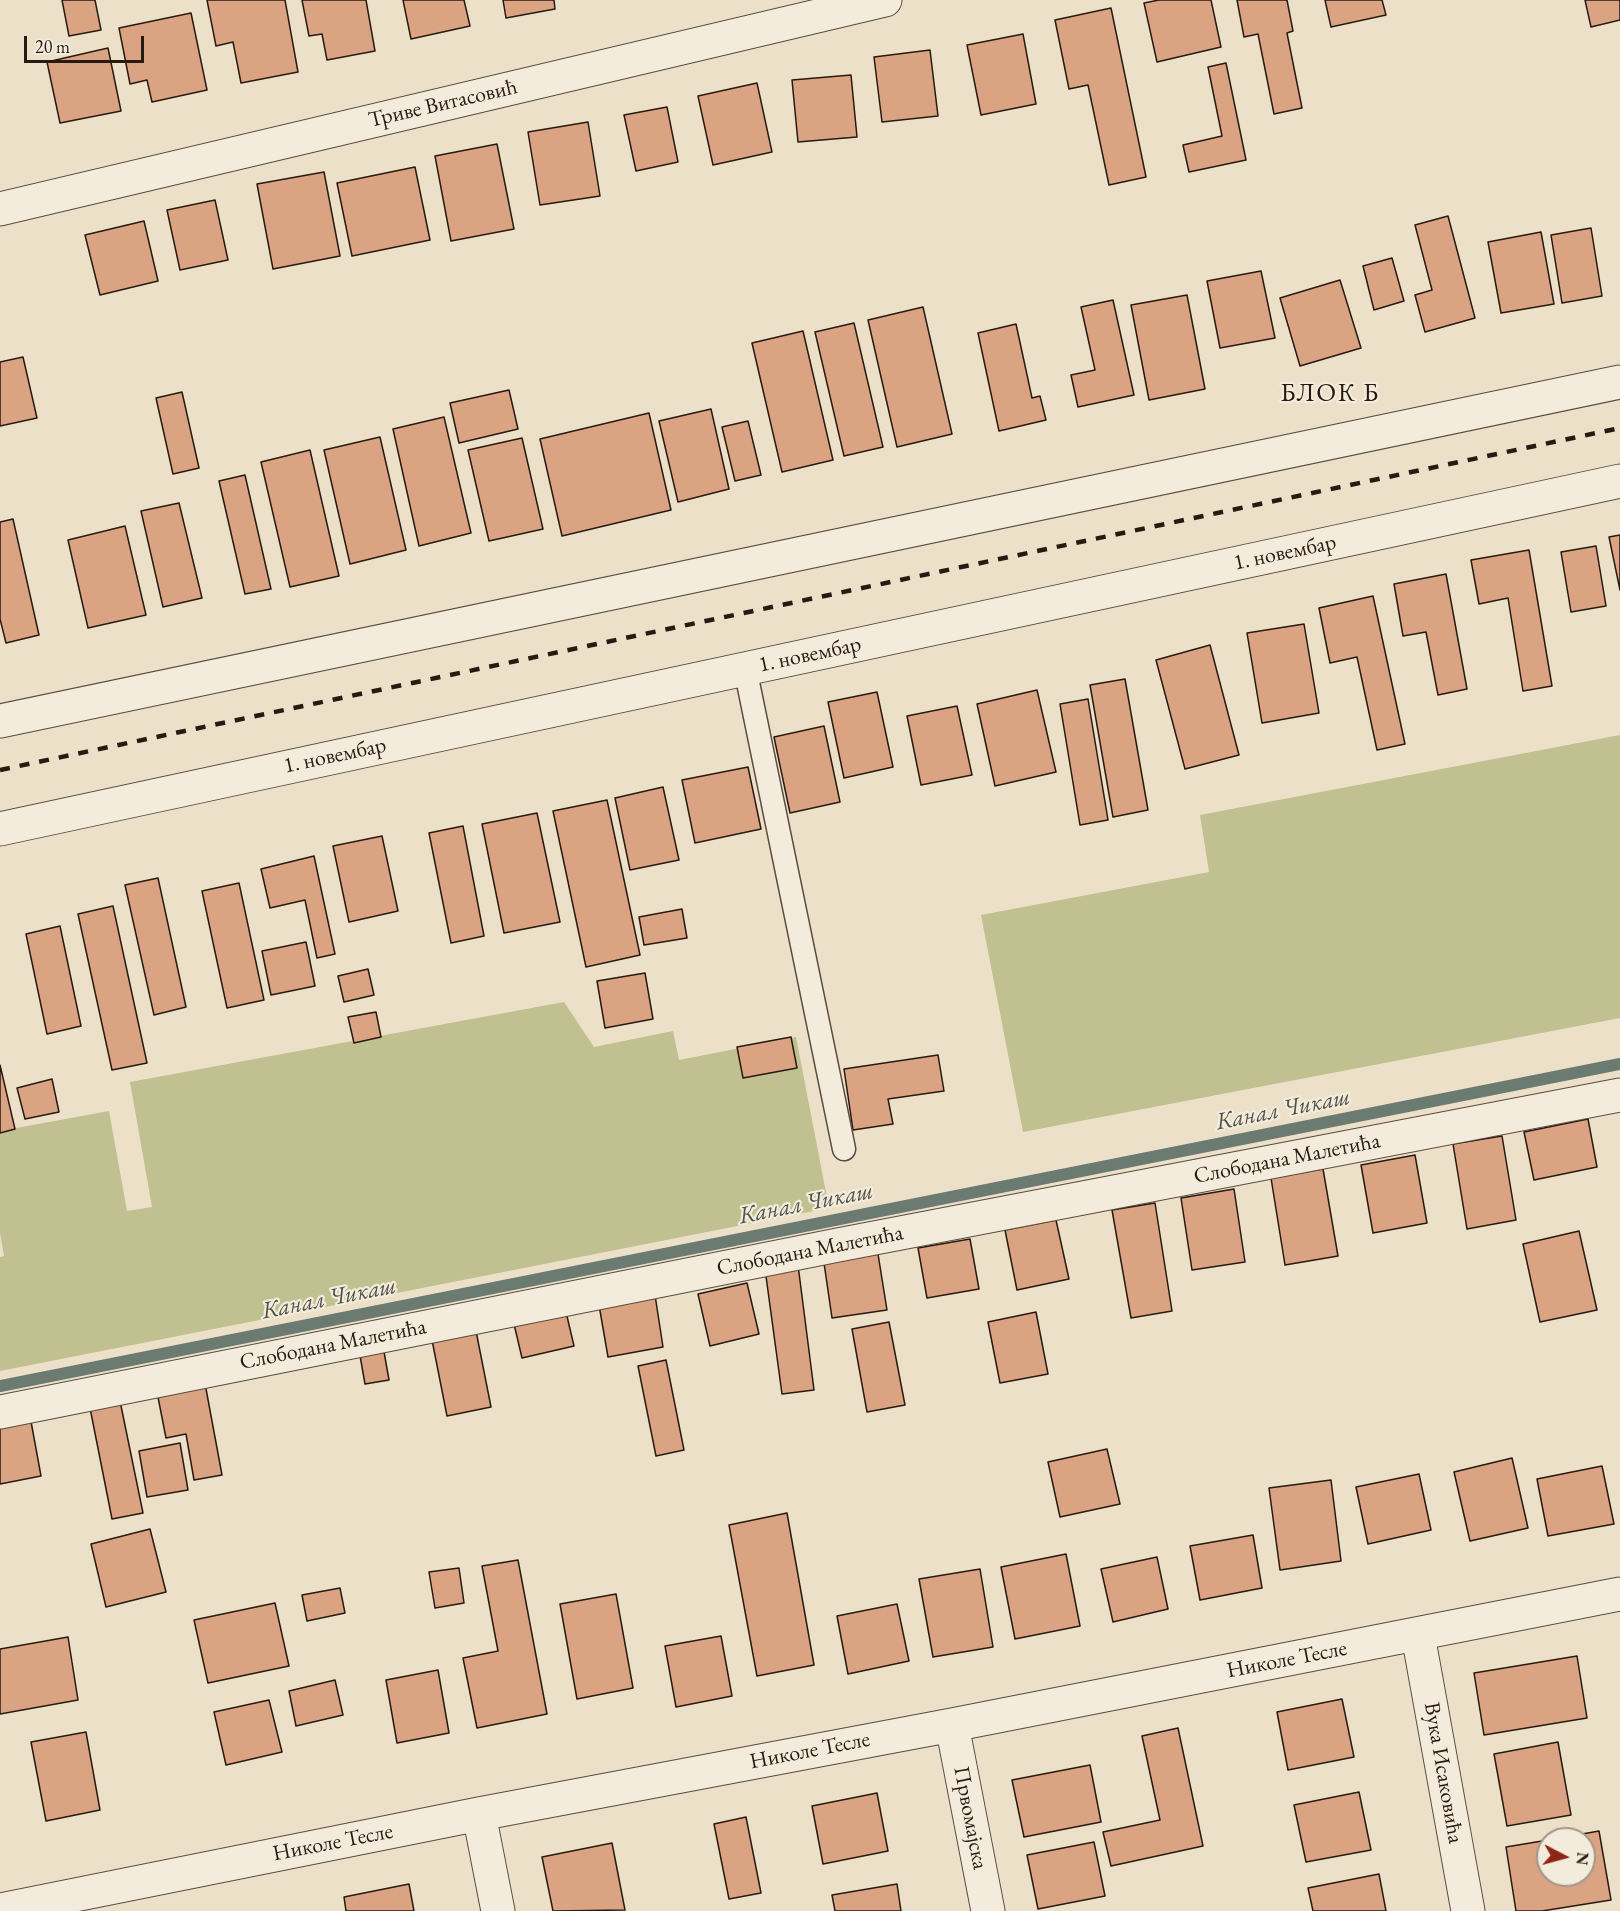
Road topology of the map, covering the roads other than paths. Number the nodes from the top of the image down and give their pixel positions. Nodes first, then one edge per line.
1 (885, 0) edge
2 (0, 209) edge
3 (1620, 382) edge
4 (1620, 482) edge
5 (745, 668) junction
6 (0, 721) edge
7 (0, 829) edge
8 (1620, 1095) edge
9 (844, 1149) dead end
10 (0, 1412) edge
11 (1620, 1594) edge
12 (1418, 1635) junction
13 (952, 1725) junction
14 (479, 1814) junction
15 (13, 1909) edge
16 (498, 1911) edge
17 (988, 1911) edge
18 (1468, 1911) edge

1 - 2 street, Триве Витасовић
3 - 6 street
4 - 5 street, 1. новембар
5 - 7 street, 1. новембар
5 - 9 lane
8 - 10 street, Слободана Малетића
11 - 12 street, Николе Тесле
12 - 13 street, Николе Тесле
12 - 18 street, Вука Исаковића
13 - 14 street, Николе Тесле
13 - 17 street, Првомајска
14 - 15 street, Николе Тесле
14 - 16 street

